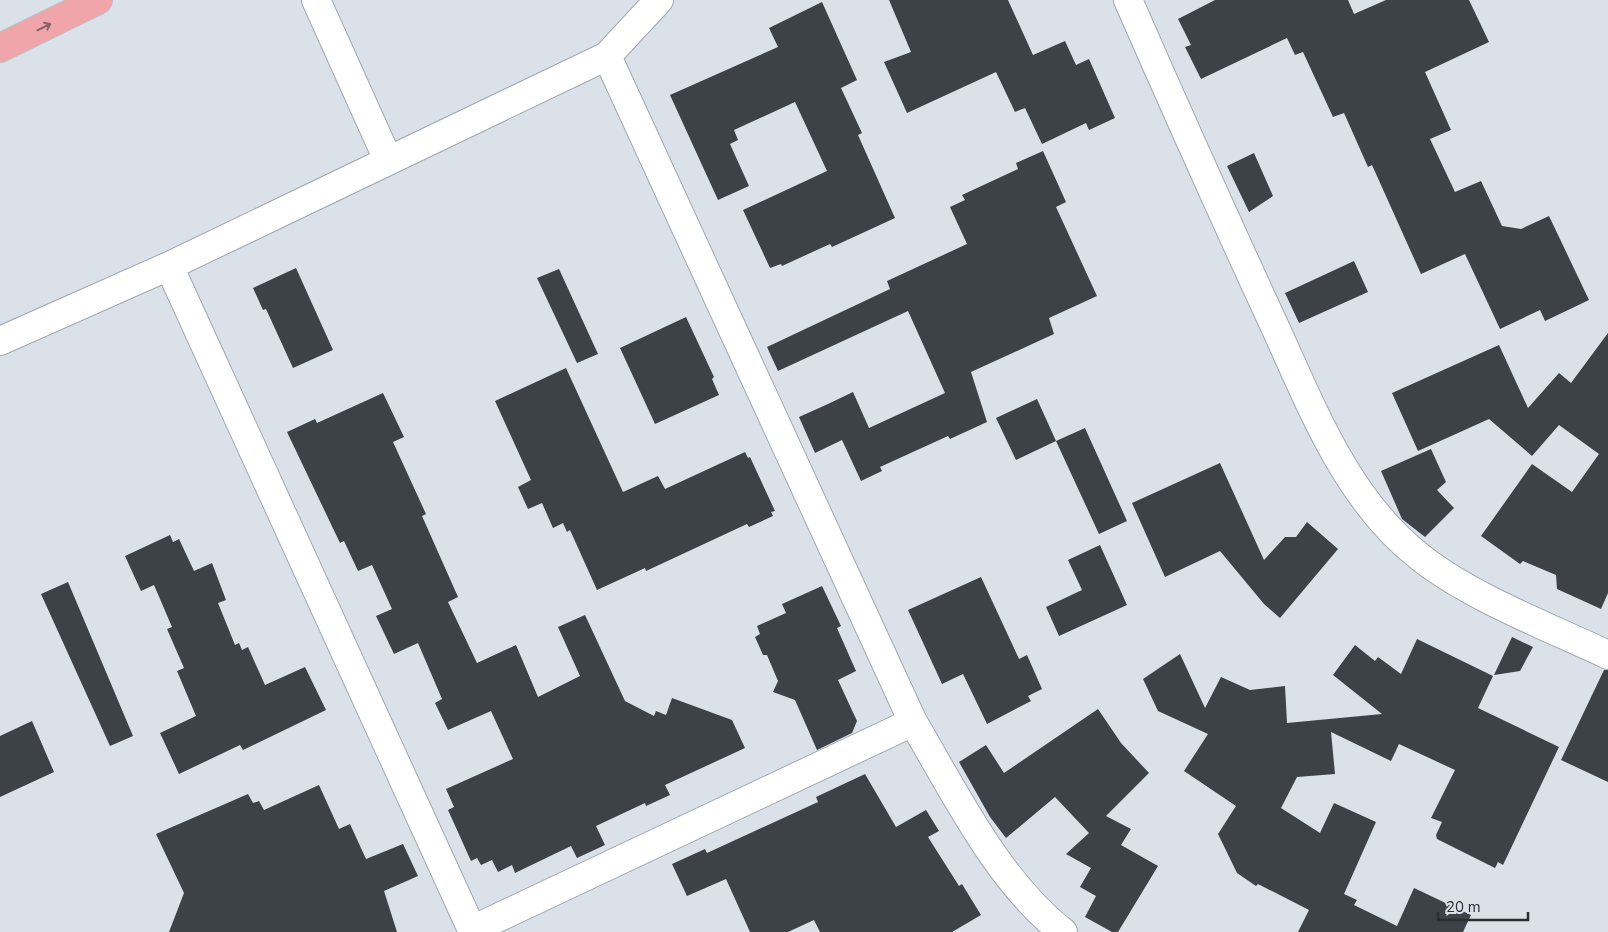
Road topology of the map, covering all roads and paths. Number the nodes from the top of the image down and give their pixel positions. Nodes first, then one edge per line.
1 (98, 0) edge
2 (316, 0) edge
3 (659, 0) edge
4 (1128, 0) edge
5 (0, 48) edge
6 (607, 56) junction
7 (388, 160) junction
8 (169, 266) junction
9 (0, 342) edge
10 (1608, 655) edge
11 (913, 722) junction
12 (472, 931) edge
13 (1063, 932) edge

5 -> 1 main road
2 - 7 street
3 - 6 street
4 - 10 street
6 - 7 street
6 - 11 street
7 - 8 street
8 - 9 street
8 - 12 street
11 - 12 street
11 - 13 street

